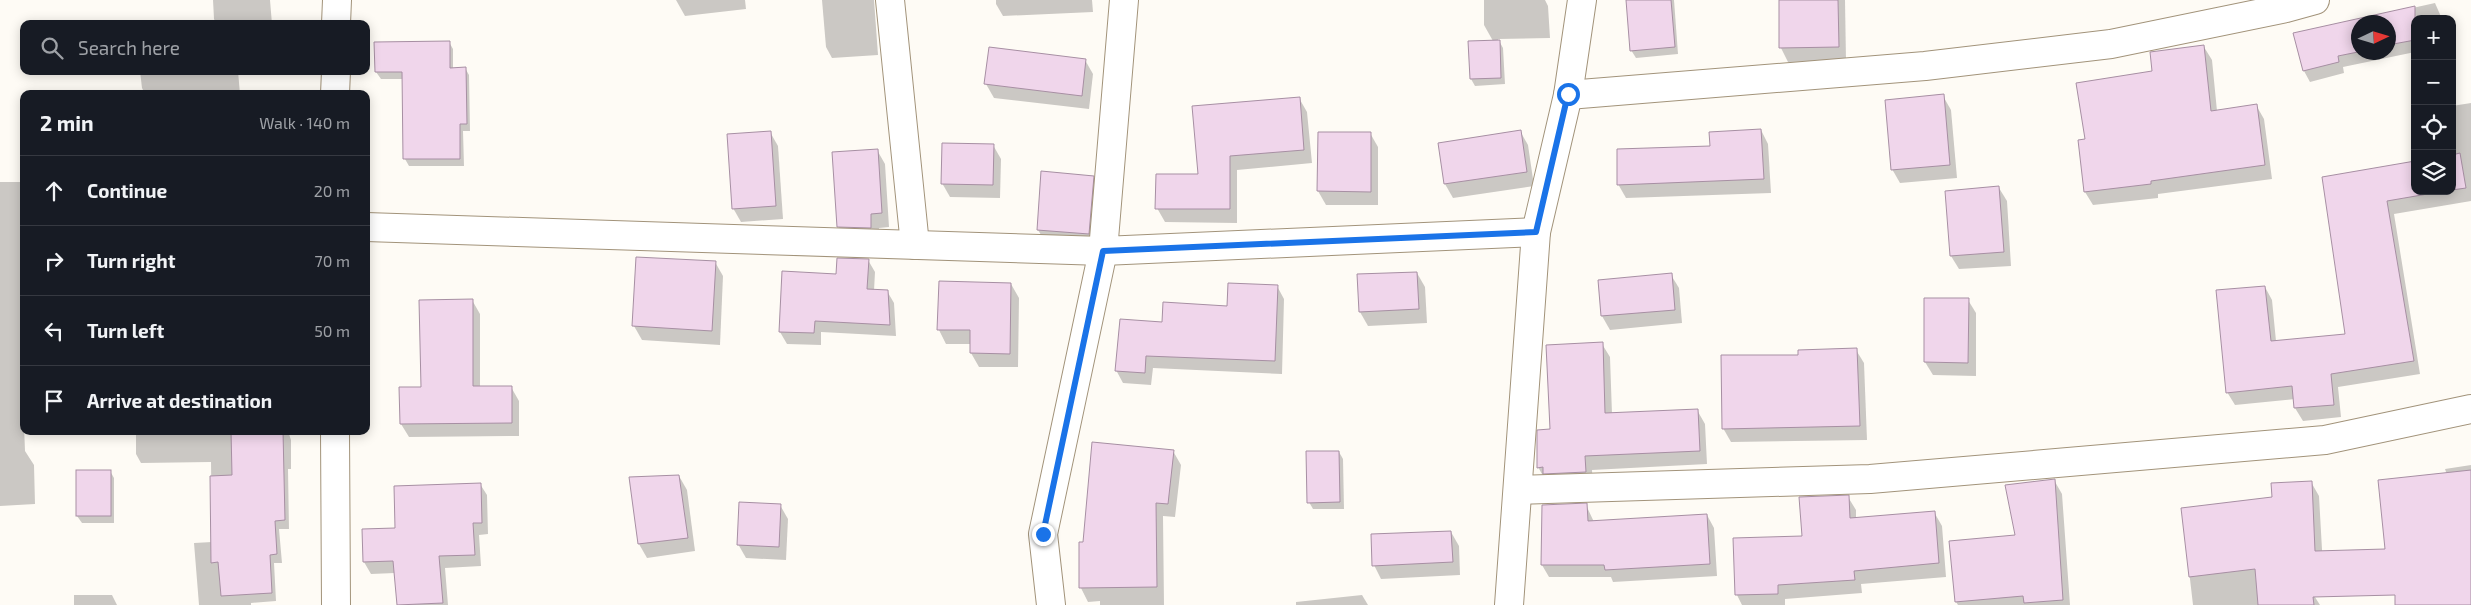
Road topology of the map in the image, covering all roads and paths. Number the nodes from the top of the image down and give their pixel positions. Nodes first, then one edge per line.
1 (337, 0) edge
2 (890, 0) edge
3 (1124, 0) edge
4 (1582, 0) edge
5 (2315, 0) edge
6 (336, 20) edge
7 (336, 75) edge
8 (335, 90) edge
9 (1568, 94) junction
10 (370, 227) edge
11 (1536, 232) junction
12 (915, 245) junction
13 (1103, 251) junction
14 (2471, 408) edge
15 (334, 435) edge
16 (1518, 490) junction
17 (336, 605) edge
18 (1051, 605) edge
19 (1509, 605) edge

1 - 6 street
2 - 12 street
3 - 13 street
4 - 9 street
5 - 9 street
7 - 8 street
9 - 11 street
10 - 12 street
11 - 13 street
11 - 16 street
12 - 13 street
13 - 18 street
14 - 16 street
15 - 17 street
16 - 19 street

